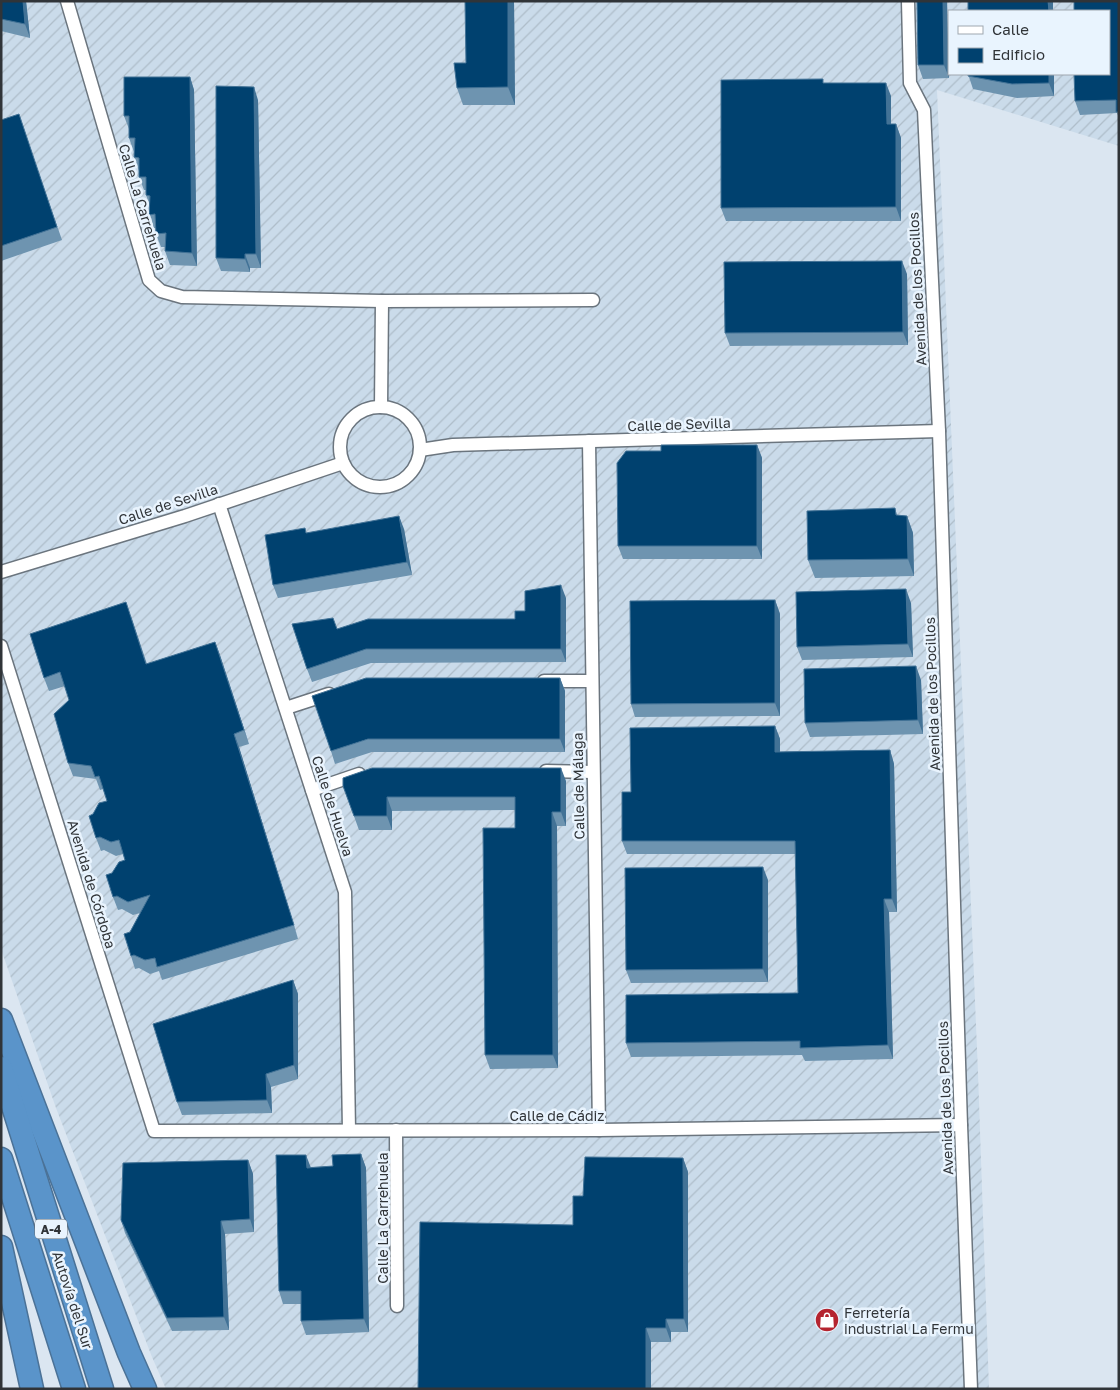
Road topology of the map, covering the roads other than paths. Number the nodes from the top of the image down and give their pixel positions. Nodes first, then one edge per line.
1 (67, 1) edge
2 (908, 1) edge
3 (593, 300) dead end
4 (382, 301) junction
5 (381, 407) junction
6 (939, 431) junction
7 (589, 441) junction
8 (420, 450) junction
9 (343, 463) junction
10 (219, 504) junction
11 (1, 572) edge
12 (1, 646) edge
13 (533, 681) edge
14 (592, 681) junction
15 (339, 690) edge
16 (286, 708) junction
17 (371, 770) edge
18 (535, 771) edge
19 (593, 772) junction
20 (312, 790) junction
21 (1, 1020) edge
22 (1, 1068) edge
23 (961, 1126) junction
24 (349, 1130) junction
25 (396, 1130) junction
26 (599, 1130) junction
27 (154, 1131) joint
28 (1, 1159) edge
29 (1, 1247) edge
30 (397, 1306) dead end
31 (32, 1389) edge
32 (74, 1389) edge
33 (102, 1389) edge
34 (145, 1389) edge
35 (971, 1389) edge

1 - 4 street, Calle La Carrehuela
2 - 6 street, Avenida de los Pocillos
3 - 4 street, Calle La Carrehuela
4 - 5 street
5 - 8 street
5 - 9 street
6 - 7 street, Calle de Sevilla
6 - 23 street, Avenida de los Pocillos
7 - 8 street, Calle de Sevilla
7 - 14 street, Calle de Málaga
8 - 9 street
9 - 10 street, Calle de Sevilla
10 - 11 street, Calle de Sevilla
10 - 16 street, Calle de Huelva
12 - 27 street, Avenida de Córdoba
13 - 14 street
14 - 19 street, Calle de Málaga
15 - 16 street
16 - 20 street, Calle de Huelva
17 - 20 street
18 - 19 street
19 - 26 street, Calle de Málaga
20 - 24 street, Calle de Huelva
21 - 34 highway
22 - 33 highway, Autovía del Sur / A-4
23 - 26 street, Calle de Cádiz
23 - 35 street, Avenida de los Pocillos
24 - 25 street, Calle de Cádiz
24 - 27 street, Calle de Cádiz
25 - 26 street, Calle de Cádiz
25 - 30 street, Calle La Carrehuela
28 - 32 highway, Autovía del Sur / A-4
29 - 31 highway

